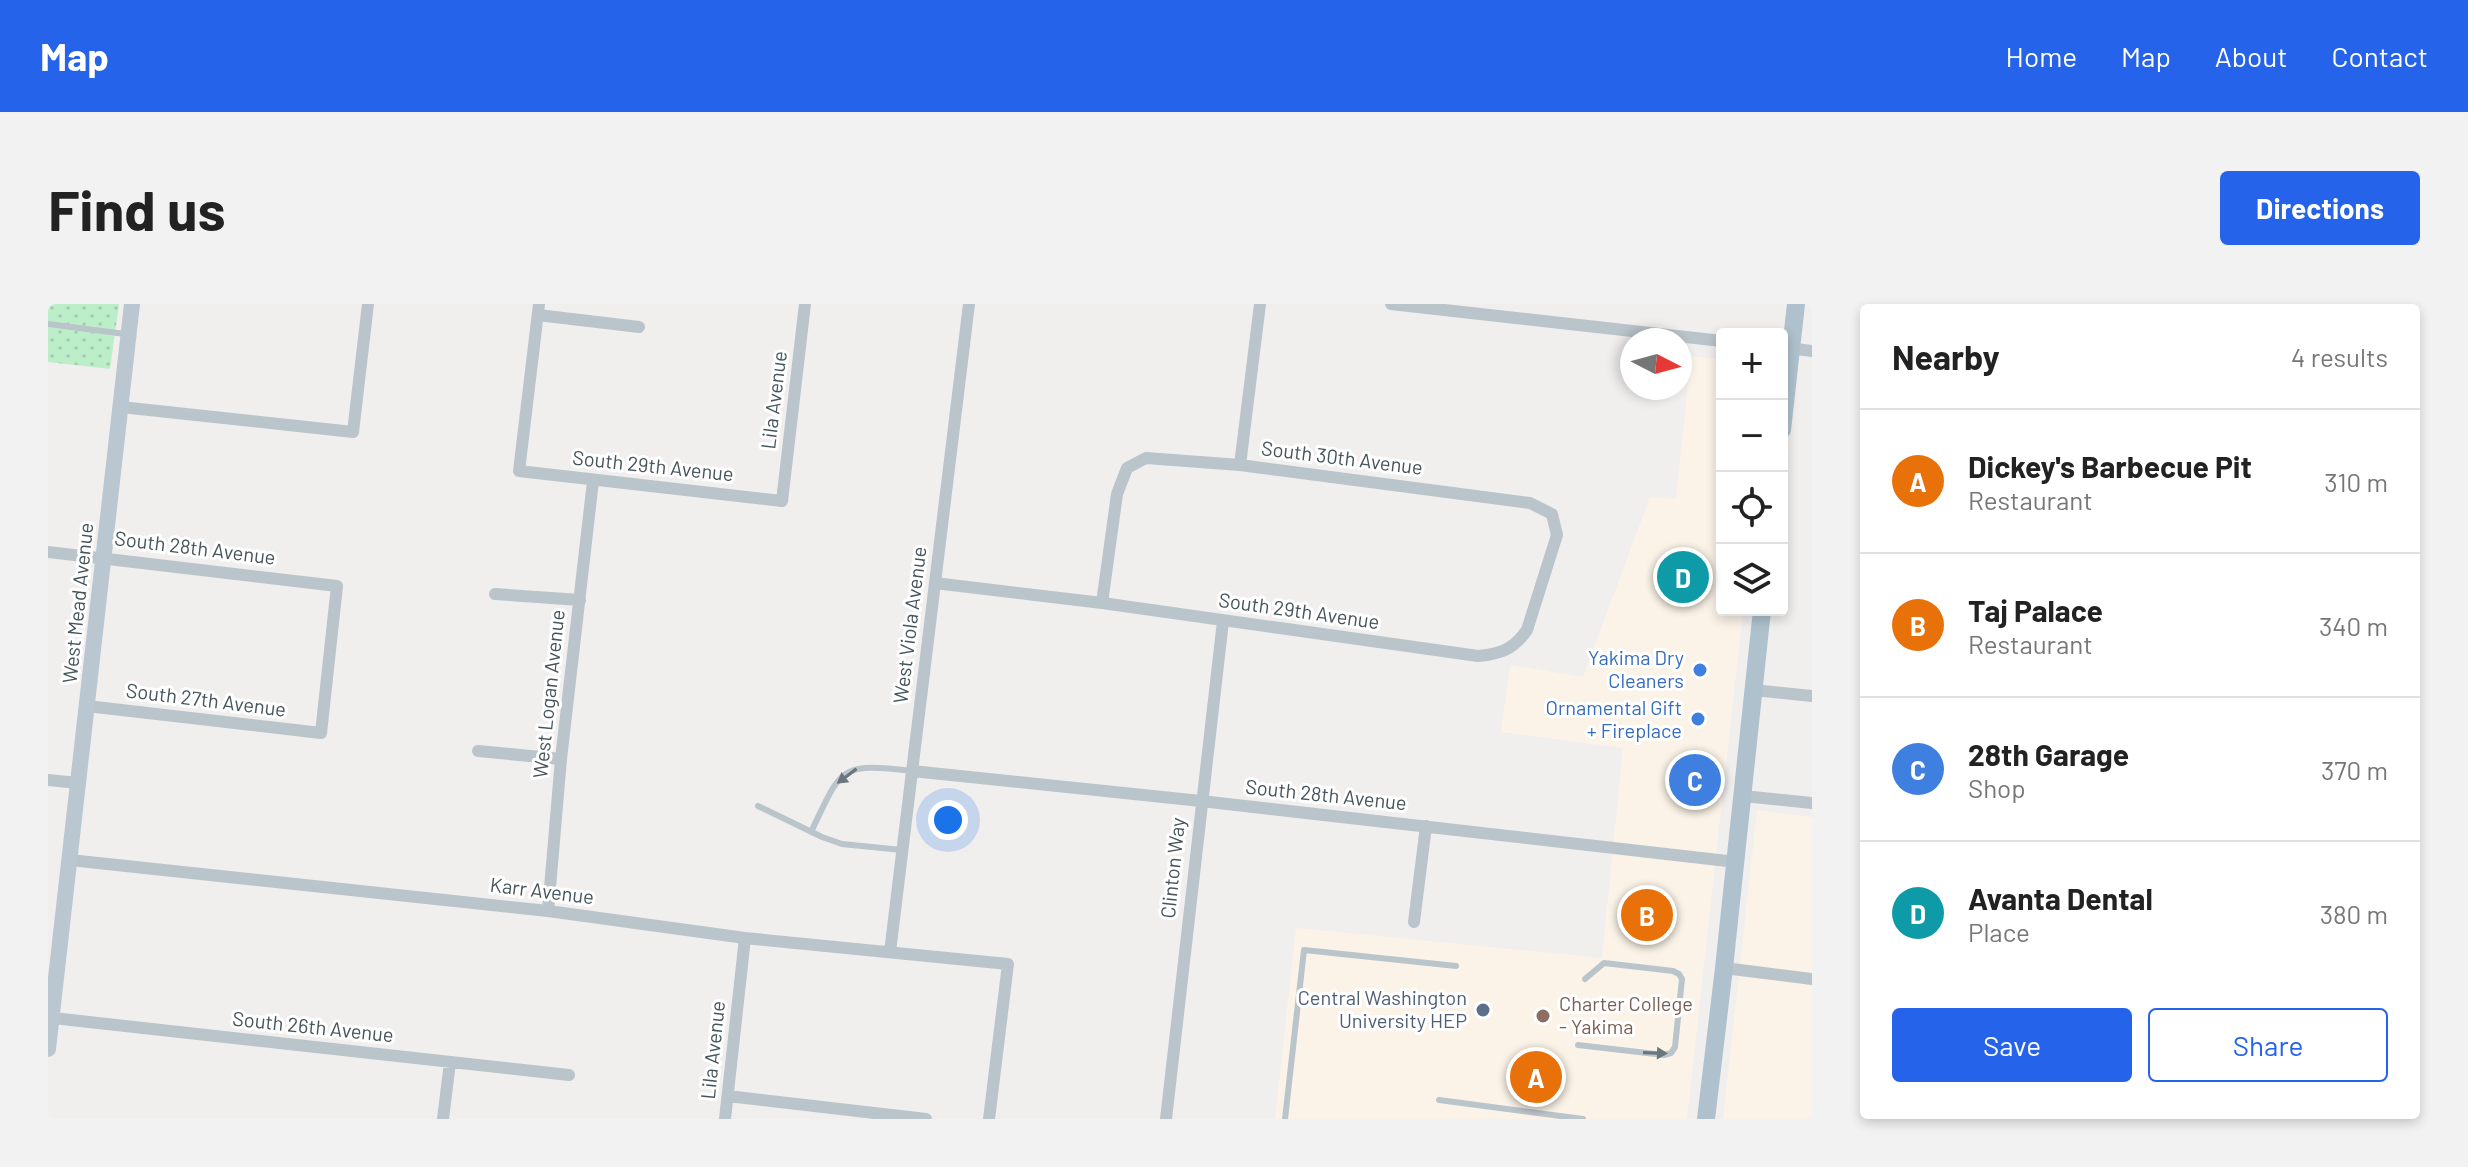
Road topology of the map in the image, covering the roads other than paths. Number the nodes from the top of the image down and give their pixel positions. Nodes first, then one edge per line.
1 (132, 304) edge
2 (368, 304) edge
3 (805, 304) edge
4 (969, 304) edge
5 (1260, 304) edge
6 (1391, 304) edge
7 (1796, 304) edge
8 (538, 310) edge
9 (48, 324) edge
10 (639, 327) dead end
11 (129, 335) junction
12 (1716, 340) edge
13 (1788, 343) edge
14 (1788, 348) edge
15 (1812, 351) edge
16 (121, 407) junction
17 (1240, 465) junction
18 (593, 481) junction
19 (782, 501) joint
20 (1552, 514) joint
21 (48, 552) edge
22 (103, 557) junction
23 (935, 583) junction
24 (495, 594) dead end
25 (580, 600) junction
26 (1102, 603) junction
27 (1761, 616) edge
28 (1223, 621) junction
29 (1753, 690) junction
30 (1812, 696) edge
31 (87, 706) junction
32 (321, 733) joint
33 (478, 751) dead end
34 (561, 759) junction
35 (912, 771) junction
36 (48, 780) edge
37 (78, 783) junction
38 (1743, 796) junction
39 (1201, 801) junction
40 (1812, 803) edge
41 (758, 806) dead end
42 (1426, 826) junction
43 (811, 832) junction
44 (902, 850) junction
45 (70, 860) junction
46 (1736, 862) junction
47 (548, 911) junction
48 (1414, 922) dead end
49 (745, 938) junction
50 (890, 952) junction
51 (1456, 966) dead end
52 (1724, 968) junction
53 (1585, 979) dead end
54 (1812, 979) edge
55 (53, 1018) junction
56 (1578, 1045) dead end
57 (48, 1049) edge
58 (450, 1062) junction
59 (569, 1075) dead end
60 (728, 1096) junction
61 (1439, 1100) dead end
62 (443, 1119) edge
63 (725, 1119) edge
64 (926, 1119) edge
65 (989, 1119) edge
66 (1166, 1119) edge
67 (1285, 1119) edge
68 (1583, 1119) edge
69 (1706, 1119) edge

1 - 11 street, West Mead Avenue
2 - 16 street
3 - 19 street, Lila Avenue
4 - 23 street, West Viola Avenue
5 - 17 street
6 - 12 street
7 - 13 main road
8 - 10 street
8 - 18 street, South 29th Avenue
9 - 11 lane
11 - 16 street, West Mead Avenue
14 - 15 street
16 - 22 street, West Mead Avenue
17 - 20 street, South 30th Avenue
17 - 26 street, South 30th Avenue
18 - 19 street, South 29th Avenue
18 - 25 street, West Logan Avenue
20 - 28 street, South 29th Avenue
21 - 22 street, South 28th Avenue
22 - 31 street, West Mead Avenue
22 - 32 street, South 28th Avenue
23 - 26 street, South 29th Avenue
23 - 35 street, West Viola Avenue
24 - 25 street
25 - 34 street, West Logan Avenue
26 - 28 street, South 29th Avenue
27 - 29 main road
28 - 39 street, Clinton Way
29 - 30 street
29 - 38 main road
31 - 32 street, South 27th Avenue
31 - 37 street, West Mead Avenue
33 - 34 street
34 - 47 street, West Logan Avenue
35 - 39 street, South 28th Avenue
35 -> 43 lane
35 - 44 street, West Viola Avenue
36 - 37 street
37 - 45 street, West Mead Avenue
38 - 40 street
38 - 46 main road
39 - 42 street, South 28th Avenue
39 - 66 street, Clinton Way
41 - 43 lane
42 - 46 street, South 28th Avenue
42 - 48 street
43 - 44 lane
44 - 50 street, West Viola Avenue
45 - 47 street, Karr Avenue
45 - 55 street, West Mead Avenue
46 - 52 main road
47 - 49 street, Karr Avenue
49 - 50 street, Karr Avenue
49 - 60 street, Lila Avenue
50 - 65 street, Karr Avenue
51 - 67 lane
52 - 54 street
52 - 69 main road
56 -> 53 lane
55 - 57 street, West Mead Avenue
55 - 58 street, South 26th Avenue
58 - 59 street, South 26th Avenue
58 - 62 street
60 - 63 street, Lila Avenue
60 - 64 street
61 - 68 lane

